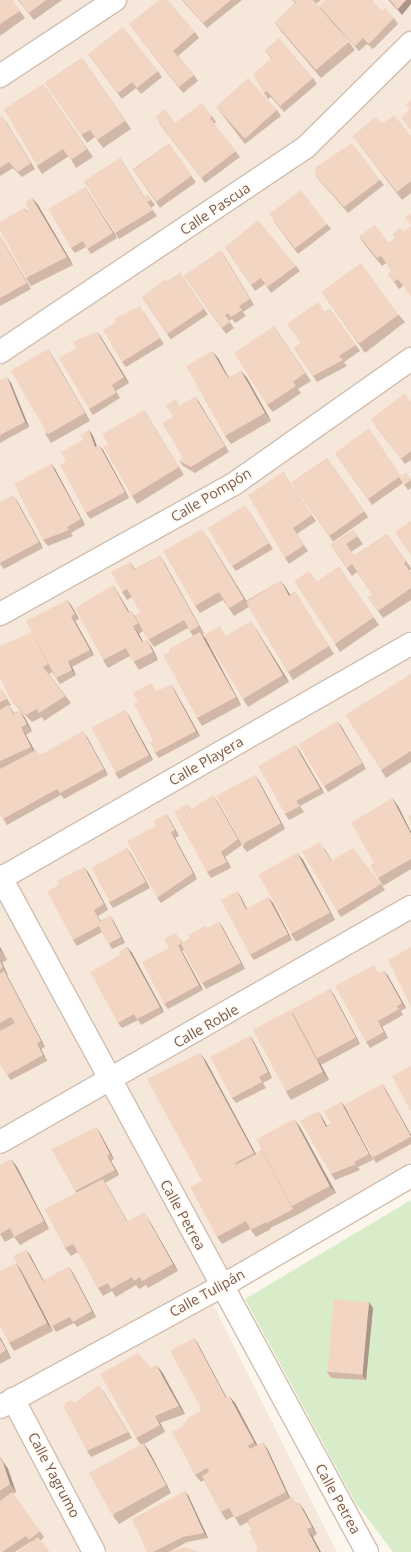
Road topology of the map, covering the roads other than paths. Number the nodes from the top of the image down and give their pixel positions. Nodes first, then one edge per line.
1 (115, 0) edge
2 (411, 43) edge
3 (0, 76) edge
4 (0, 352) edge
5 (411, 359) edge
6 (0, 614) edge
7 (411, 644) edge
8 (0, 878) edge
9 (411, 907) edge
10 (111, 1082) junction
11 (0, 1142) edge
12 (411, 1176) edge
13 (222, 1286) junction
14 (7, 1403) edge
15 (94, 1552) edge
16 (367, 1552) edge

1 - 3 street
2 - 4 street, Calle Pascua
5 - 6 street, Calle Pompón
7 - 8 street, Calle Playera
8 - 10 street, Calle Petrea
9 - 10 street, Calle Roble
10 - 11 street, Calle Roble
10 - 13 street, Calle Petrea
12 - 13 street, Calle Tulipán
13 - 14 street, Calle Tulipán
13 - 16 street, Calle Petrea
14 - 15 street, Calle Yagrumo

